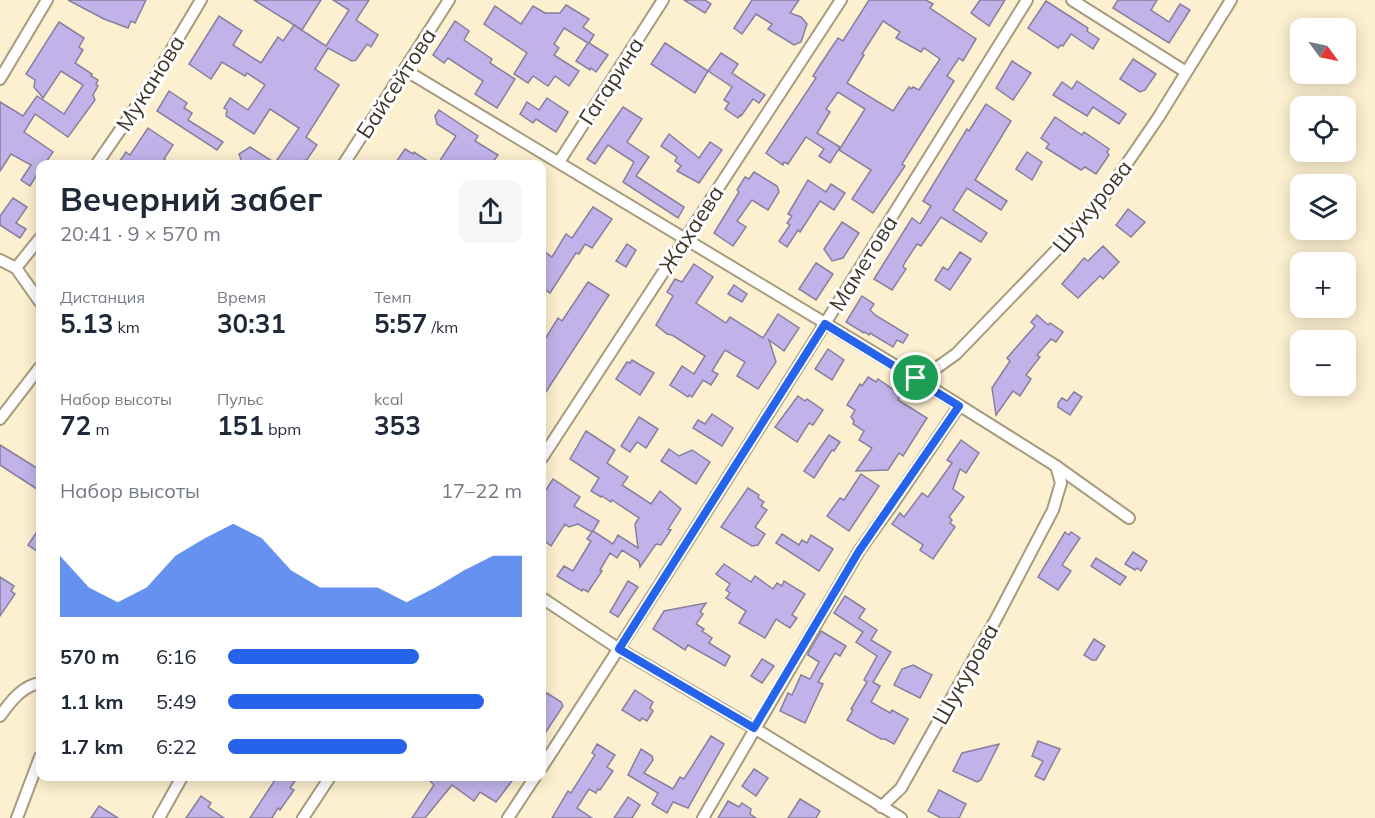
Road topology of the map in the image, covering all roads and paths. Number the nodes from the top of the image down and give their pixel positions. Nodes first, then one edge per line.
1 (47, 0) edge
2 (201, 0) edge
3 (449, 0) edge
4 (663, 0) edge
5 (841, 0) edge
6 (1027, 0) edge
7 (1072, 0) edge
8 (1231, 0) edge
9 (405, 70) junction
10 (1186, 72) junction
11 (0, 79) edge
12 (99, 160) edge
13 (346, 160) edge
14 (559, 162) junction
15 (685, 238) junction
16 (36, 243) edge
17 (0, 260) edge
18 (16, 268) junction
19 (36, 296) edge
20 (825, 324) junction
21 (36, 372) edge
22 (916, 378) junction
23 (959, 406) junction
24 (0, 419) edge
25 (546, 452) edge
26 (1056, 466) junction
27 (1129, 518) dead end
28 (546, 601) edge
29 (619, 649) junction
30 (36, 683) edge
31 (0, 716) edge
32 (754, 728) junction
33 (546, 761) edge
34 (36, 768) edge
35 (180, 781) edge
36 (327, 781) edge
37 (532, 781) edge
38 (880, 812) edge
39 (17, 818) edge
40 (159, 818) edge
41 (303, 818) edge
42 (508, 818) edge
43 (702, 818) edge
44 (901, 818) edge

1 - 11 street
2 - 12 street, Муканова
3 - 9 street, Байсейтова
4 - 14 street, Гагарина
5 - 15 street, Жахаева
6 - 20 street, Маметова
7 - 10 street
8 - 10 street, Шукурова
9 - 13 street, Байсейтова
9 - 14 street
10 - 22 street, Шукурова
14 - 15 street
15 - 20 street
15 - 25 street, Жахаева
16 - 18 street
17 - 18 street
18 - 19 street
20 - 22 street
20 - 29 street, Маметова
21 - 24 street
22 - 23 street
23 - 26 street
23 - 32 street
26 - 27 street
26 - 38 street, Шукурова
28 - 29 street
29 - 32 street
29 - 33 street, Маметова
30 - 31 street
32 - 38 street
32 - 43 street
34 - 39 street
35 - 40 street
36 - 41 street
37 - 42 street
38 - 44 street

